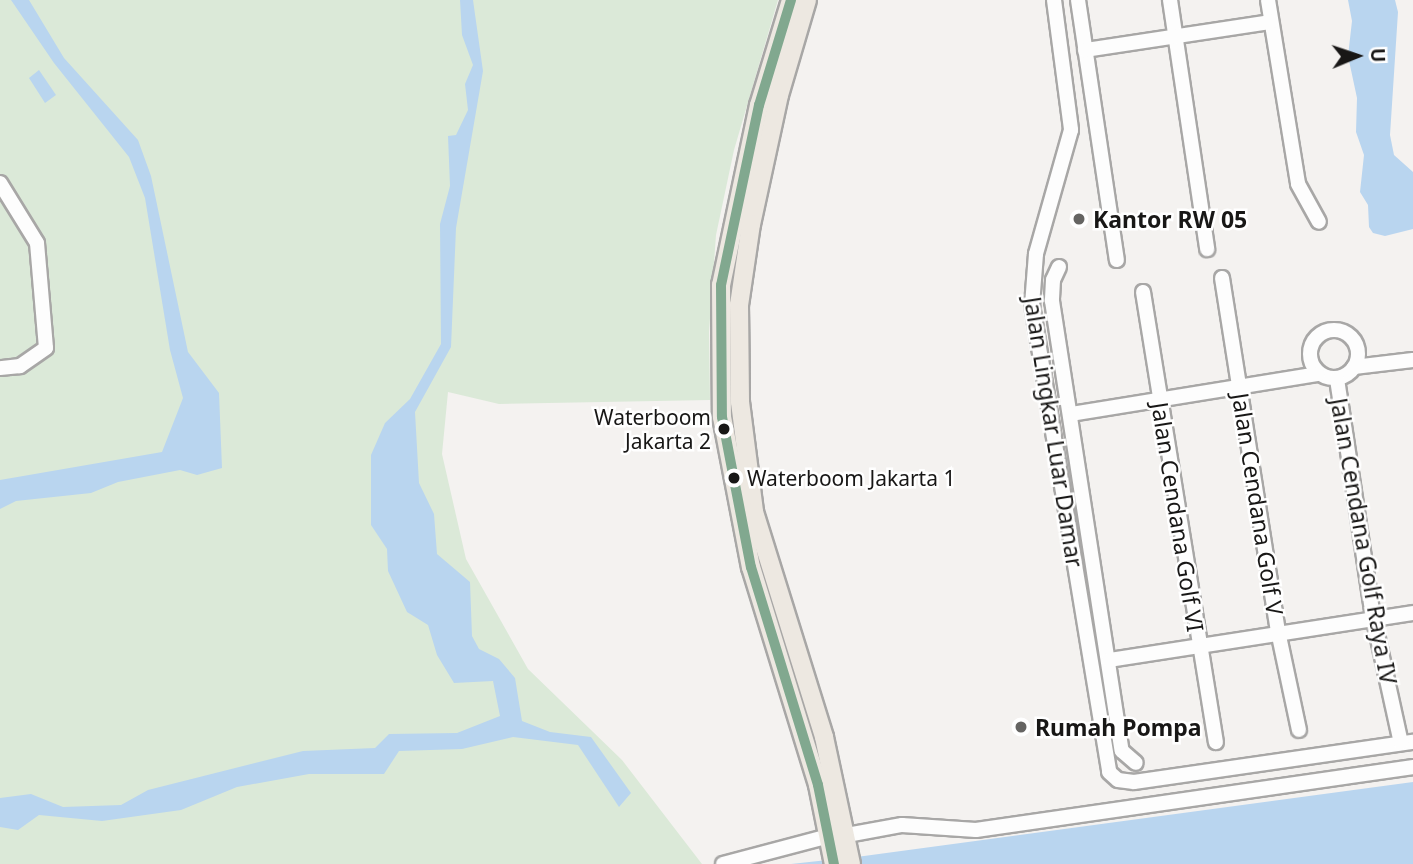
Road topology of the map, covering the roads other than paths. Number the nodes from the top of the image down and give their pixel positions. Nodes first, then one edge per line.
1 (791, 0) edge
2 (807, 0) edge
3 (1054, 0) edge
4 (1078, 0) edge
5 (1170, 0) edge
6 (1268, 0) edge
7 (1271, 22) junction
8 (1175, 36) junction
9 (1085, 50) junction
10 (0, 183) edge
11 (1319, 222) dead end
12 (1207, 249) dead end
13 (1117, 260) dead end
14 (1059, 267) dead end
15 (1222, 278) dead end
16 (1143, 292) dead end
17 (1413, 360) edge
18 (1354, 367) junction
19 (0, 368) edge
20 (1318, 373) junction
21 (1337, 379) junction
22 (1239, 387) junction
23 (1160, 400) junction
24 (1071, 414) junction
25 (760, 564) junction
26 (1413, 613) edge
27 (1373, 616) junction
28 (1279, 636) junction
29 (1199, 646) junction
30 (1109, 660) junction
31 (1299, 730) dead end
32 (1216, 742) dead end
33 (1407, 743) edge
34 (1136, 763) dead end
35 (1413, 767) edge
36 (1222, 769) junction
37 (1226, 793) junction
38 (840, 850) edge
39 (723, 864) edge

1 - 25 main road
2 - 25 main road
3 - 36 street, Jalan Lingkar Luar Damar
4 - 9 street
5 - 8 street
6 - 7 street
7 - 8 street
7 - 11 street
8 - 9 street
8 - 12 street
9 - 13 street
10 - 19 street
14 - 24 street
15 - 22 street, Jalan Cendana Golf V
16 - 23 street, Jalan Cendana Golf VI
17 - 18 street
18 - 20 street
18 - 21 street
20 - 21 street
20 - 22 street
21 - 27 street, Jalan Cendana Golf Raya IV
22 - 23 street
22 - 28 street, Jalan Cendana Golf V
23 - 24 street
23 - 29 street, Jalan Cendana Golf VI
24 - 30 street
25 - 38 main road
26 - 27 street
27 - 28 street
27 - 33 street, Jalan Cendana Golf Raya IV
28 - 29 street
28 - 31 street, Jalan Cendana Golf V
29 - 30 street
29 - 32 street, Jalan Cendana Golf VI
30 - 34 street
33 - 36 street
35 - 37 street
36 - 37 street
37 - 38 street
38 - 39 street

